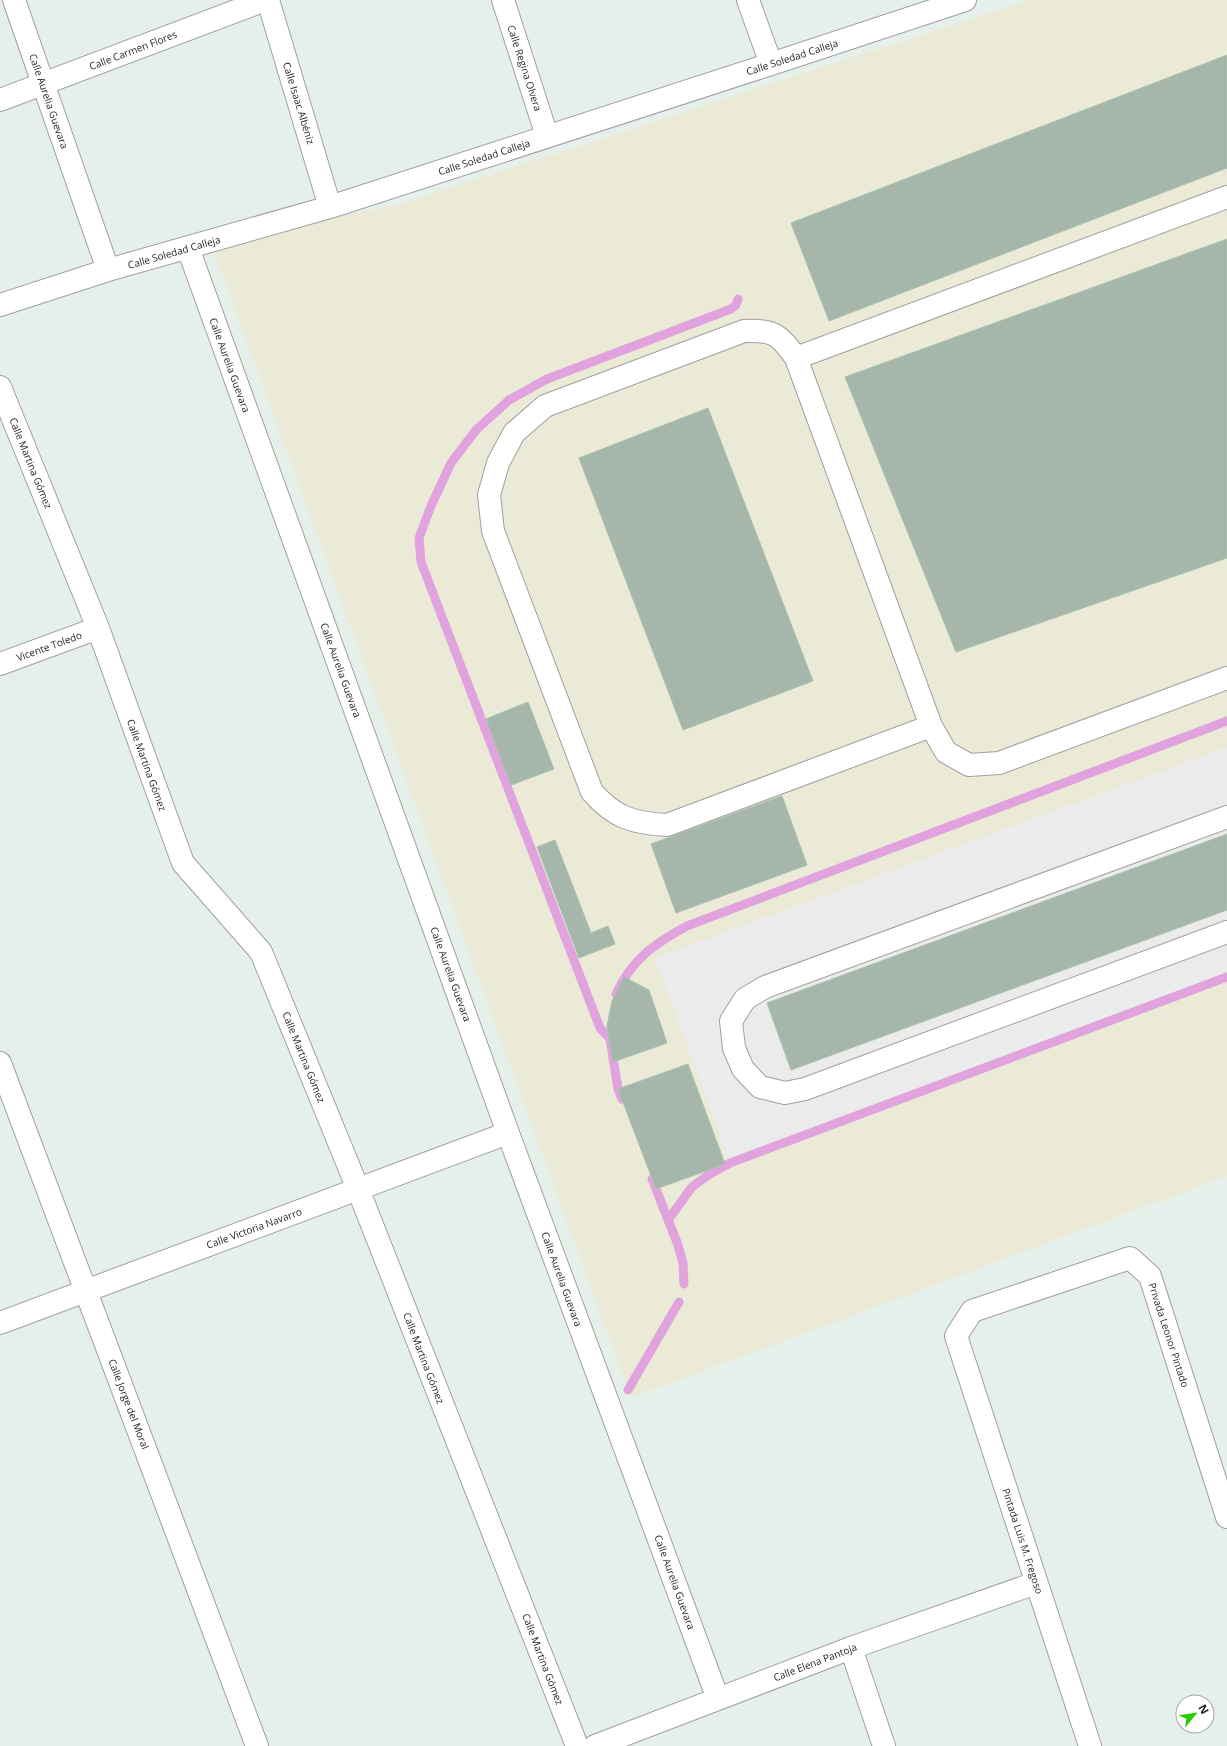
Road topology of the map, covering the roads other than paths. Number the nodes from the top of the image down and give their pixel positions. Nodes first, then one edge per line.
1 (14, 0) edge
2 (267, 0) edge
3 (503, 0) edge
4 (748, 0) edge
5 (965, 0) edge
6 (771, 64) junction
7 (42, 84) junction
8 (0, 100) edge
9 (547, 136) junction
10 (1227, 197) edge
11 (330, 207) junction
12 (188, 248) junction
13 (108, 270) junction
14 (0, 305) edge
15 (796, 358) junction
16 (0, 387) edge
17 (98, 628) junction
18 (0, 664) edge
19 (1227, 678) edge
20 (931, 726) junction
21 (1227, 817) edge
22 (1227, 932) edge
23 (0, 1063) edge
24 (508, 1133) junction
25 (358, 1189) junction
26 (86, 1291) junction
27 (0, 1323) edge
28 (956, 1336) joint
29 (1227, 1516) edge
30 (1036, 1583) junction
31 (851, 1648) junction
32 (718, 1699) junction
33 (257, 1746) edge
34 (577, 1746) edge
35 (595, 1746) edge
36 (884, 1746) edge
37 (1090, 1746) edge

1 - 7 street, Calle Aurelia Guevara
2 - 7 street, Calle Carmen Flores
2 - 11 street, Calle Isaac Albéniz
3 - 9 street, Calle Regina Olvera
4 - 6 street
5 - 6 street, Calle Soledad Calleja
6 - 9 street, Calle Soledad Calleja
7 - 8 street, Calle Carmen Flores
7 - 13 street, Calle Aurelia Guevara
9 - 11 street, Calle Soledad Calleja
10 - 15 street
11 - 12 street, Calle Soledad Calleja
12 - 13 street, Calle Soledad Calleja
12 - 24 street, Calle Aurelia Guevara
13 - 14 street, Calle Soledad Calleja
15 - 20 street
15 - 20 street
16 - 17 street, Calle Martina Gómez
17 - 18 street, Vicente Toledo
17 - 25 street, Calle Martina Gómez
19 - 20 street
21 - 22 street
23 - 26 street, Calle Jorge del Moral
24 - 25 street, Calle Victoria Navarro
24 - 32 street, Calle Aurelia Guevara
25 - 26 street, Calle Victoria Navarro
25 - 34 street, Calle Martina Gómez
26 - 27 street, Calle Victoria Navarro
26 - 33 street, Calle Jorge del Moral
28 - 29 street, Privada Leonor Pintado
28 - 30 street, Pintada Luis M. Fregoso
30 - 31 street, Calle Elena Pantoja
30 - 37 street, Pintada Luis M. Fregoso
31 - 32 street, Calle Elena Pantoja
31 - 36 street
32 - 35 street, Calle Elena Pantoja

